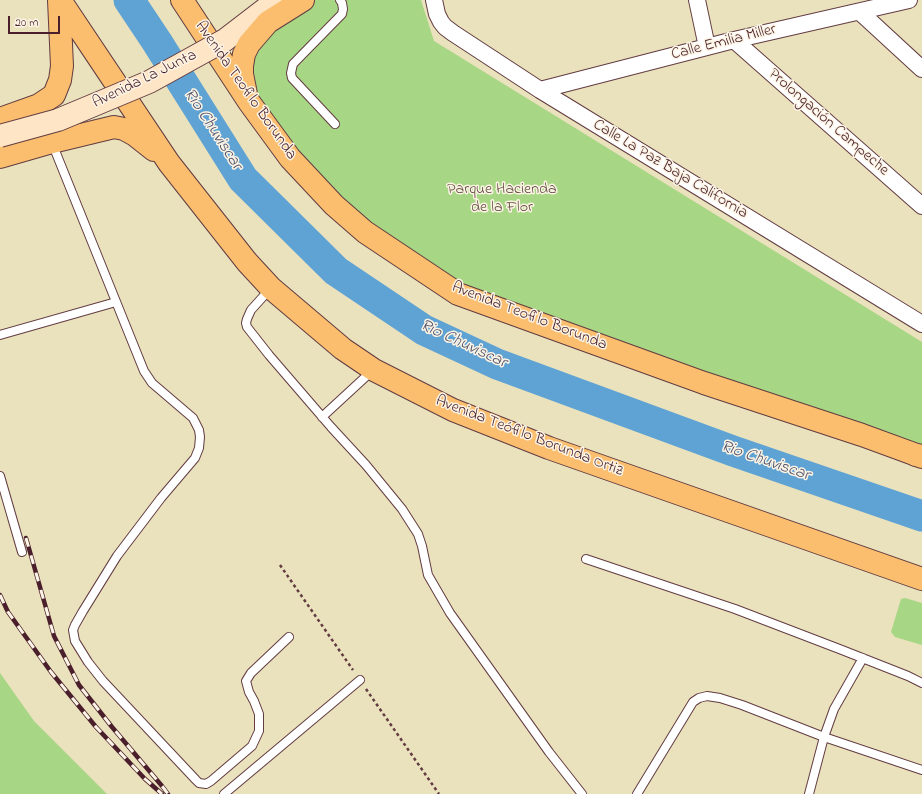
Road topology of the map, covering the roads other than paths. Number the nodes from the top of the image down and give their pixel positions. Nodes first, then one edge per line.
1 (60, 0) edge
2 (182, 0) edge
3 (277, 0) edge
4 (303, 0) edge
5 (340, 0) edge
6 (434, 0) edge
7 (697, 0) edge
8 (909, 0) edge
9 (860, 12) junction
10 (734, 40) junction
11 (707, 47) junction
12 (922, 69) edge
13 (540, 90) junction
14 (249, 102) junction
15 (0, 119) edge
16 (335, 124) dead end
17 (0, 136) edge
18 (52, 142) junction
19 (0, 157) edge
20 (169, 163) junction
21 (922, 206) edge
22 (271, 288) junction
23 (116, 302) junction
24 (922, 324) edge
25 (0, 335) edge
26 (374, 370) junction
27 (322, 417) junction
28 (920, 456) edge
29 (0, 476) edge
30 (22, 552) dead end
31 (586, 559) dead end
32 (922, 579) edge
33 (289, 637) dead end
34 (863, 658) junction
35 (360, 680) dead end
36 (922, 683) edge
37 (824, 737) junction
38 (922, 770) edge
39 (224, 794) edge
40 (582, 794) edge
41 (637, 794) edge
42 (809, 794) edge

1 - 15 main road
1 - 20 main road, Avenida Teófilo Borunda Ortiz
2 - 14 main road, Avenida Teofilo Borunda
3 - 17 main road, Avenida La Junta, bridge
4 - 14 main road
5 - 16 lane
6 - 13 street, Calle La Paz Baja California
7 - 11 street
8 - 9 street, Calle Emilia Miller
9 - 10 street, Calle Emilia Miller
9 - 12 street
10 - 11 street, Calle Emilia Miller
10 - 21 street, Prolongación Campeche
11 - 13 street, Calle Emilia Miller
13 - 24 street, Calle La Paz Baja California
14 - 28 main road, Avenida Teofilo Borunda
18 - 19 main road
18 - 20 main road
18 - 23 lane
20 - 22 main road, Avenida Teófilo Borunda Ortiz
22 - 26 main road, Avenida Teófilo Borunda Ortiz
22 - 27 lane
23 - 25 lane
23 - 33 lane
26 - 27 lane
26 - 32 main road, Avenida Teófilo Borunda Ortiz
27 - 40 lane
29 - 30 lane
31 - 34 lane
34 - 36 lane
34 - 37 lane
35 - 39 lane
37 - 38 lane
37 - 41 lane
37 - 42 lane

